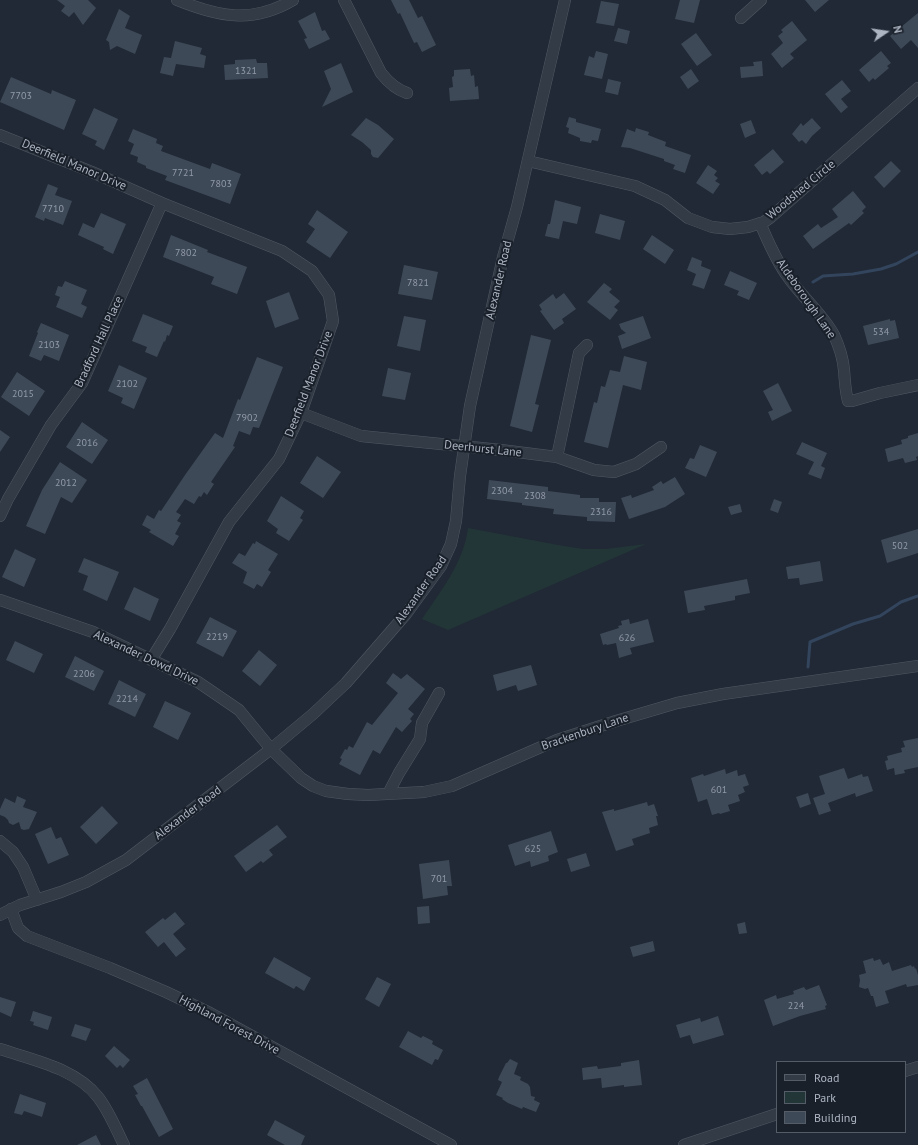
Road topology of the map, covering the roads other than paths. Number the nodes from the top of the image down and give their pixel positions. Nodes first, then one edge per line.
1 (177, 0) edge
2 (293, 0) edge
3 (344, 0) edge
4 (565, 0) edge
5 (761, 0) edge
6 (741, 18) dead end
7 (918, 88) edge
8 (407, 93) dead end
9 (0, 135) edge
10 (528, 161) junction
11 (162, 203) junction
12 (760, 223) junction
13 (587, 345) dead end
14 (918, 385) edge
15 (301, 413) junction
16 (464, 446) junction
17 (661, 447) dead end
18 (557, 457) junction
19 (0, 516) edge
20 (0, 600) edge
21 (151, 660) junction
22 (918, 666) edge
23 (439, 693) dead end
24 (270, 749) junction
25 (388, 794) junction
26 (0, 841) edge
27 (37, 900) junction
28 (12, 909) junction
29 (0, 915) edge
30 (0, 1049) edge
31 (918, 1067) edge
32 (906, 1071) edge
33 (776, 1114) edge
34 (124, 1145) edge
35 (451, 1145) edge
36 (684, 1145) edge

1 - 2 street
3 - 8 street
4 - 10 street, Alexander Road
5 - 6 street
7 - 12 street, Woodshed Circle
9 - 11 street, Deerfield Manor Drive
10 - 12 street, Woodshed Circle
10 - 16 street, Alexander Road
11 - 15 street, Deerfield Manor Drive
11 - 19 street, Bradford Hall Place
12 - 14 street, Aldeborough Lane
13 - 18 street
15 - 16 street, Deerhurst Lane
15 - 21 street, Deerfield Manor Drive
16 - 18 street, Deerhurst Lane
16 - 24 street, Alexander Road
17 - 18 street, Deerhurst Lane
20 - 21 street, Alexander Dowd Drive
21 - 24 street, Alexander Dowd Drive
22 - 25 street, Brackenbury Lane
23 - 25 street
24 - 25 street, Brackenbury Lane
24 - 27 street, Alexander Road
26 - 27 street
27 - 28 street, Alexander Road
28 - 29 street, Alexander Road
28 - 35 street, Highland Forest Drive
30 - 34 street
31 - 32 street
33 - 36 street

